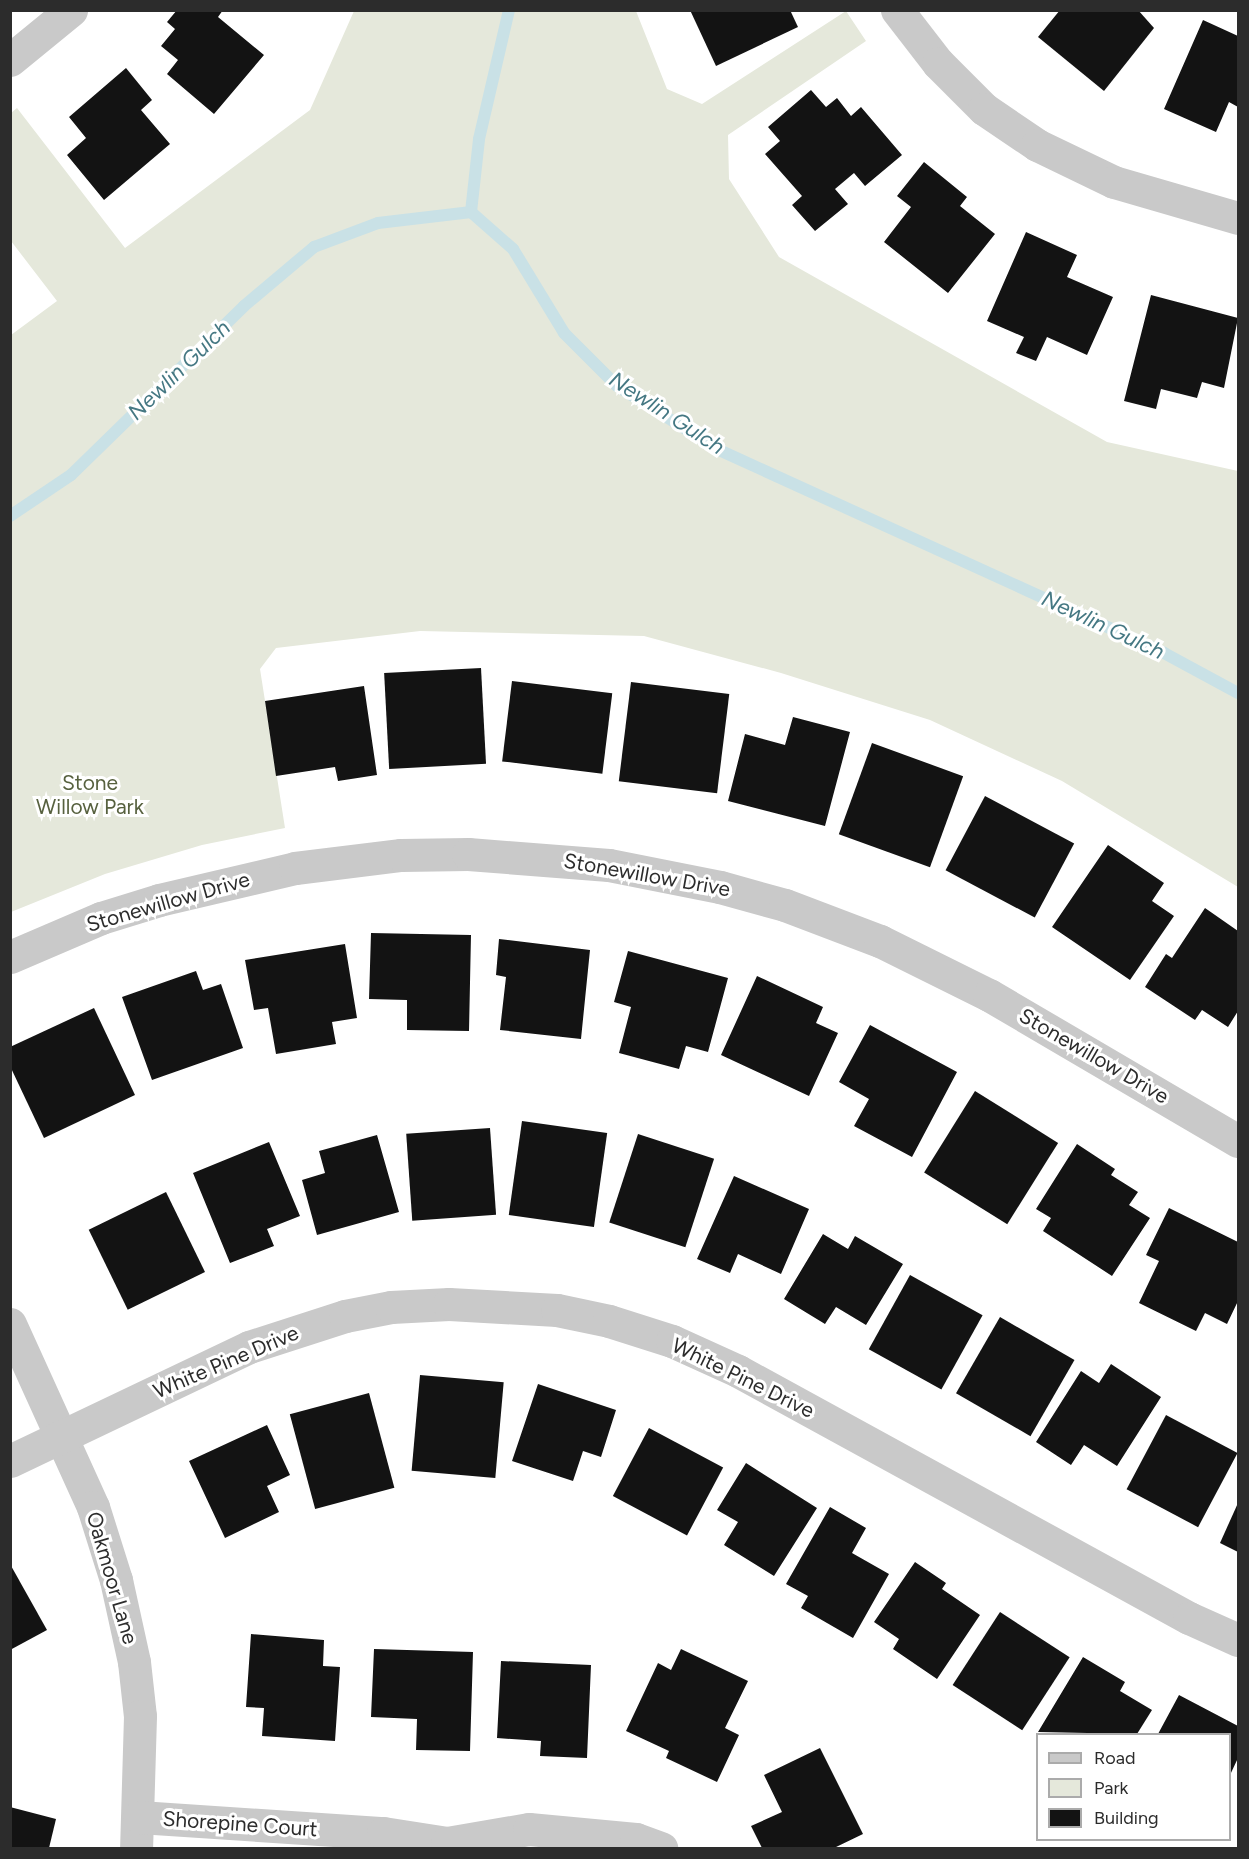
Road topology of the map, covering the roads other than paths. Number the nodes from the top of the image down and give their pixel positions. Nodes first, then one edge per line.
1 (71, 10) edge
2 (897, 10) edge
3 (10, 60) edge
4 (1239, 218) edge
5 (10, 957) edge
6 (1239, 1142) edge
7 (10, 1324) edge
8 (62, 1435) junction
9 (10, 1461) edge
10 (1239, 1640) edge
11 (138, 1833) edge
12 (450, 1846) edge
13 (661, 1848) edge

1 - 3 street
2 - 4 street
5 - 6 street, Stonewillow Drive
7 - 8 street, Oakmoor Lane
8 - 9 street, White Pine Drive
8 - 10 street, White Pine Drive
8 - 11 street, Oakmoor Lane
11 - 12 street, Shorepine Court
12 - 13 street, Shorepine Court

